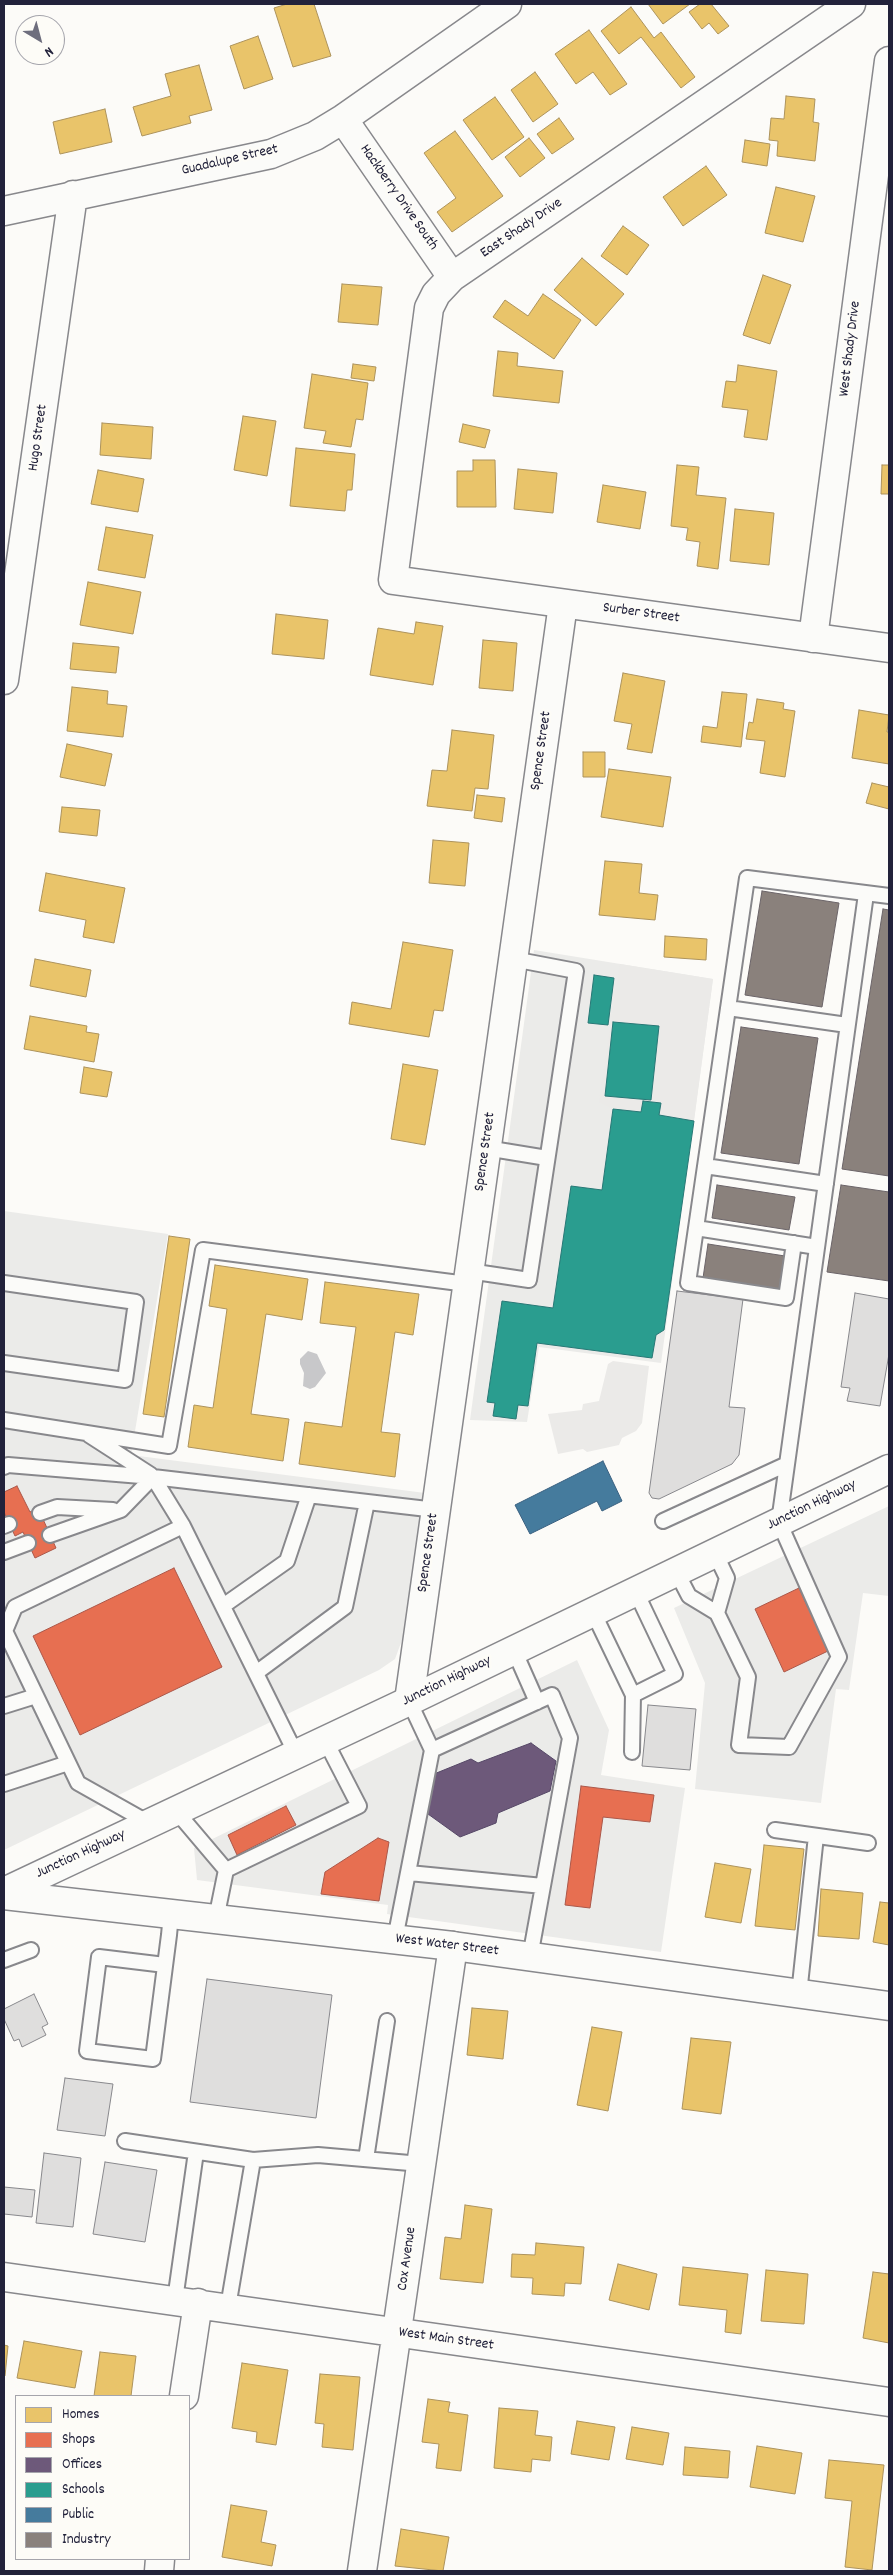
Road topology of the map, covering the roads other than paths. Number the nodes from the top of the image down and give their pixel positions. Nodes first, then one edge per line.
1 (507, 4) edge
2 (851, 4) edge
3 (889, 60) edge
4 (343, 119) junction
5 (73, 195) junction
6 (4, 211) edge
7 (452, 277) junction
8 (393, 580) joint
9 (563, 604) junction
10 (814, 638) junction
11 (889, 648) edge
12 (4, 680) edge
13 (866, 894) junction
14 (889, 896) edge
15 (513, 959) junction
16 (728, 1008) junction
17 (847, 1026) junction
18 (486, 1148) junction
19 (547, 1158) junction
20 (705, 1166) junction
21 (826, 1184) junction
22 (696, 1228) junction
23 (794, 1243) junction
24 (817, 1246) junction
25 (468, 1278) junction
26 (4, 1283) edge
27 (4, 1363) edge
28 (4, 1420) edge
29 (85, 1433) junction
30 (787, 1464) junction
31 (4, 1467) edge
32 (889, 1469) edge
33 (153, 1477) junction
34 (309, 1495) junction
35 (367, 1502) junction
36 (121, 1510) junction
37 (436, 1510) junction
38 (40, 1513) dead end
39 (663, 1521) dead end
40 (779, 1522) junction
41 (184, 1526) junction
42 (50, 1536) dead end
43 (28, 1544) dead end
44 (4, 1552) edge
45 (715, 1553) junction
46 (676, 1571) junction
47 (636, 1592) junction
48 (223, 1606) junction
49 (593, 1612) junction
50 (717, 1613) junction
51 (4, 1631) edge
52 (514, 1650) junction
53 (256, 1673) junction
54 (633, 1695) junction
55 (36, 1696) junction
56 (409, 1701) junction
57 (538, 1702) junction
58 (4, 1706) edge
59 (325, 1740) junction
60 (432, 1750) junction
61 (632, 1752) dead end
62 (296, 1754) junction
63 (68, 1763) junction
64 (4, 1784) edge
65 (176, 1811) junction
66 (149, 1823) junction
67 (775, 1830) dead end
68 (816, 1836) junction
69 (868, 1843) dead end
70 (226, 1870) junction
71 (409, 1873) junction
72 (543, 1886) junction
73 (4, 1893) edge
74 (171, 1914) junction
75 (216, 1919) junction
76 (394, 1940) junction
77 (453, 1946) junction
78 (31, 1950) dead end
79 (530, 1957) junction
80 (4, 1960) edge
81 (165, 1965) junction
82 (800, 1994) junction
83 (889, 2006) edge
84 (387, 2021) dead end
85 (125, 2141) dead end
86 (196, 2152) junction
87 (366, 2159) junction
88 (253, 2160) junction
89 (421, 2164) junction
90 (4, 2277) edge
91 (186, 2302) junction
92 (228, 2308) junction
93 (397, 2333) junction
94 (184, 2395) edge
95 (889, 2402) edge
96 (362, 2571) edge

1 - 4 street, Guadalupe Street
2 - 7 street, East Shady Drive
3 - 10 street, West Shady Drive
4 - 5 street, Guadalupe Street
4 - 7 street, Hackberry Drive South
5 - 6 street, Guadalupe Street
5 - 12 street, Hugo Street
7 - 8 street, East Shady Drive
8 - 9 street, Surber Street
9 - 10 street, Surber Street
9 - 15 street, Spence Street
10 - 11 street, Surber Street
13 - 14 lane
13 - 16 lane
13 - 17 lane
15 - 18 street, Spence Street
15 - 19 lane
16 - 17 lane
16 - 20 lane
17 - 21 lane
18 - 19 lane
18 - 25 street, Spence Street
19 - 25 lane
20 - 21 lane
20 - 22 lane
21 - 24 lane
22 - 23 lane
22 - 23 lane
23 - 24 lane
24 - 30 lane
25 - 29 lane
25 - 37 street, Spence Street
26 - 27 lane
28 - 29 lane
29 - 33 lane
30 - 39 lane
30 - 40 lane
31 - 33 lane
32 - 40 street, Junction Highway
33 - 34 lane
33 - 36 lane
33 - 41 lane
34 - 35 lane
34 - 48 lane
35 - 37 lane
35 - 53 lane
36 - 38 lane
36 - 42 lane
37 - 56 street, Spence Street
40 - 45 street, Junction Highway
40 - 50 lane
41 - 48 lane
41 - 51 lane
43 - 44 lane
45 - 46 street, Junction Highway
45 - 50 lane
46 - 47 street, Junction Highway
46 - 50 lane
47 - 49 street, Junction Highway
47 - 54 lane
48 - 53 lane
49 - 52 street, Junction Highway
49 - 54 lane
51 - 55 lane
52 - 56 street, Junction Highway
52 - 57 lane
53 - 62 lane
54 - 61 lane
55 - 58 lane
55 - 63 lane
56 - 59 street, Junction Highway
56 - 60 lane
57 - 60 lane
57 - 72 lane
59 - 62 street, Junction Highway
59 - 70 lane
60 - 71 lane
62 - 65 street, Junction Highway
63 - 64 lane
63 - 66 lane
65 - 66 street, Junction Highway
65 - 70 lane
66 - 73 street, Junction Highway
67 - 68 lane
68 - 69 lane
68 - 82 lane
70 - 75 lane
71 - 72 lane
71 - 76 lane
72 - 79 lane
73 - 74 street, West Water Street
74 - 75 street, West Water Street
74 - 81 lane
75 - 76 street, West Water Street
76 - 77 street, West Water Street
77 - 79 street, West Water Street
77 - 89 street, Cox Avenue
78 - 80 lane
79 - 82 street, West Water Street
81 - 81 lane
82 - 83 street, West Water Street
84 - 87 lane
85 - 86 lane
86 - 88 lane
86 - 91 lane
87 - 88 lane
87 - 89 lane
88 - 92 lane
89 - 93 street, Cox Avenue
90 - 91 street, West Main Street
91 - 92 street, West Main Street
91 - 94 street
92 - 93 street, West Main Street
93 - 95 street, West Main Street
93 - 96 street, Cox Avenue

